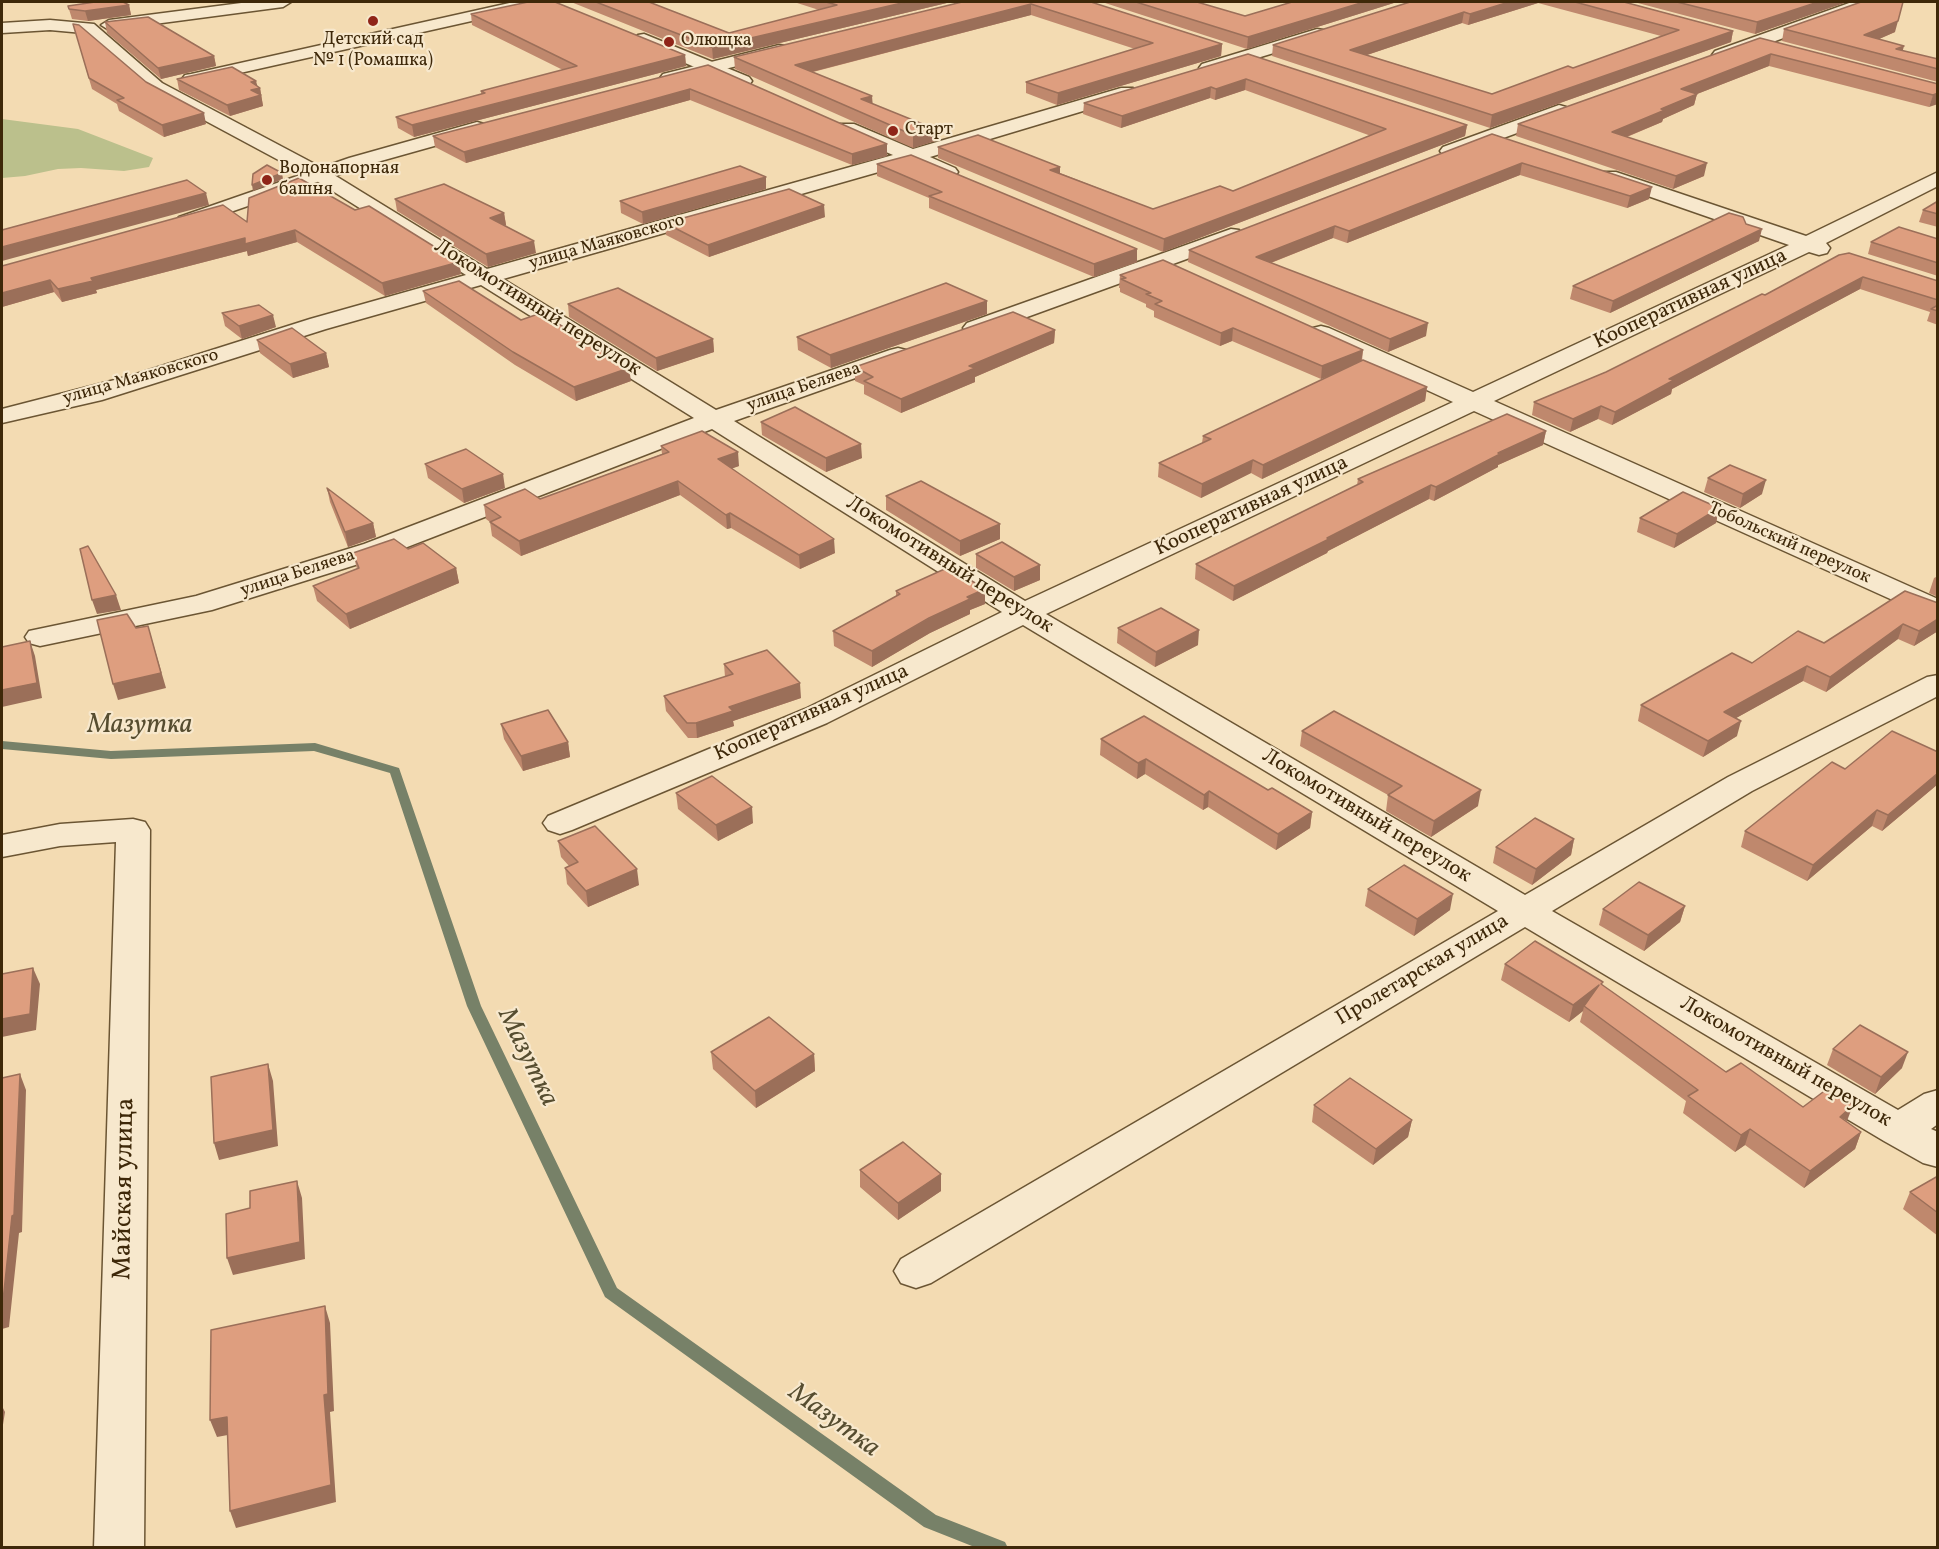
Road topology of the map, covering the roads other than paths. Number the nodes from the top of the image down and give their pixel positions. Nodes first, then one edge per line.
1 (283, 2) edge
2 (534, 2) edge
3 (1866, 2) edge
4 (1339, 27) edge
5 (2, 28) edge
6 (88, 28) junction
7 (626, 32) edge
8 (1726, 32) edge
9 (1760, 41) junction
10 (1214, 45) edge
11 (792, 47) edge
12 (1794, 50) edge
13 (1248, 56) junction
14 (1704, 61) edge
15 (711, 67) junction
16 (1281, 67) edge
17 (1192, 73) edge
18 (654, 82) edge
19 (1147, 86) edge
20 (156, 87) junction
21 (764, 91) edge
22 (1580, 104) edge
23 (827, 119) edge
24 (494, 124) edge
25 (1457, 125) edge
26 (1490, 136) junction
27 (1522, 147) edge
28 (912, 157) junction
29 (1424, 161) edge
30 (1588, 169) edge
31 (319, 174) junction
32 (1938, 178) edge
33 (967, 180) edge
34 (166, 226) edge
35 (1250, 228) edge
36 (1808, 244) junction
37 (1130, 248) edge
38 (1840, 255) edge
39 (1163, 262) junction
40 (1185, 271) edge
41 (485, 277) junction
42 (1303, 325) edge
43 (949, 337) edge
44 (916, 348) edge
45 (1475, 403) junction
46 (2, 416) edge
47 (713, 420) junction
48 (1938, 610) edge
49 (1024, 613) junction
50 (40, 637) dead end
51 (1938, 684) edge
52 (560, 823) dead end
53 (2, 846) edge
54 (1524, 911) junction
55 (1938, 1104) edge
56 (1898, 1130) junction
57 (1938, 1152) edge
58 (916, 1271) dead end
59 (119, 1548) edge

1 - 6 street
2 - 20 street
3 - 9 street
4 - 13 street
5 - 6 street
6 - 20 street, Локомотивный переулок
7 - 15 street
8 - 9 street
9 - 12 street
9 - 14 street
10 - 13 street
11 - 15 street
13 - 16 street
13 - 17 street
15 - 18 street
15 - 21 street
19 - 28 street, улица Маяковского
20 - 31 street, Локомотивный переулок
22 - 26 street
23 - 28 street
24 - 31 street
25 - 26 street
26 - 27 street
26 - 29 street
28 - 33 street
28 - 41 street, улица Маяковского
30 - 36 street
31 - 34 street
31 - 41 street, Локомотивный переулок
32 - 36 street, Кооперативная улица
35 - 39 street
36 - 38 street
36 - 45 street, Кооперативная улица
37 - 39 street
39 - 40 street
39 - 43 street
41 - 46 street, улица Маяковского
41 - 47 street, Локомотивный переулок
42 - 45 street, Тобольский переулок
44 - 47 street, улица Беляева
45 - 48 street, Тобольский переулок
45 - 49 street, Кооперативная улица
47 - 49 street, Локомотивный переулок
47 - 50 street, улица Беляева
49 - 52 street, Кооперативная улица
49 - 54 street, Локомотивный переулок
51 - 54 street, Пролетарская улица
53 - 59 street, Майская улица
54 - 56 street, Локомотивный переулок
54 - 58 street, Пролетарская улица
55 - 56 street, Локомотивный переулок
56 - 57 street, Локомотивный переулок

